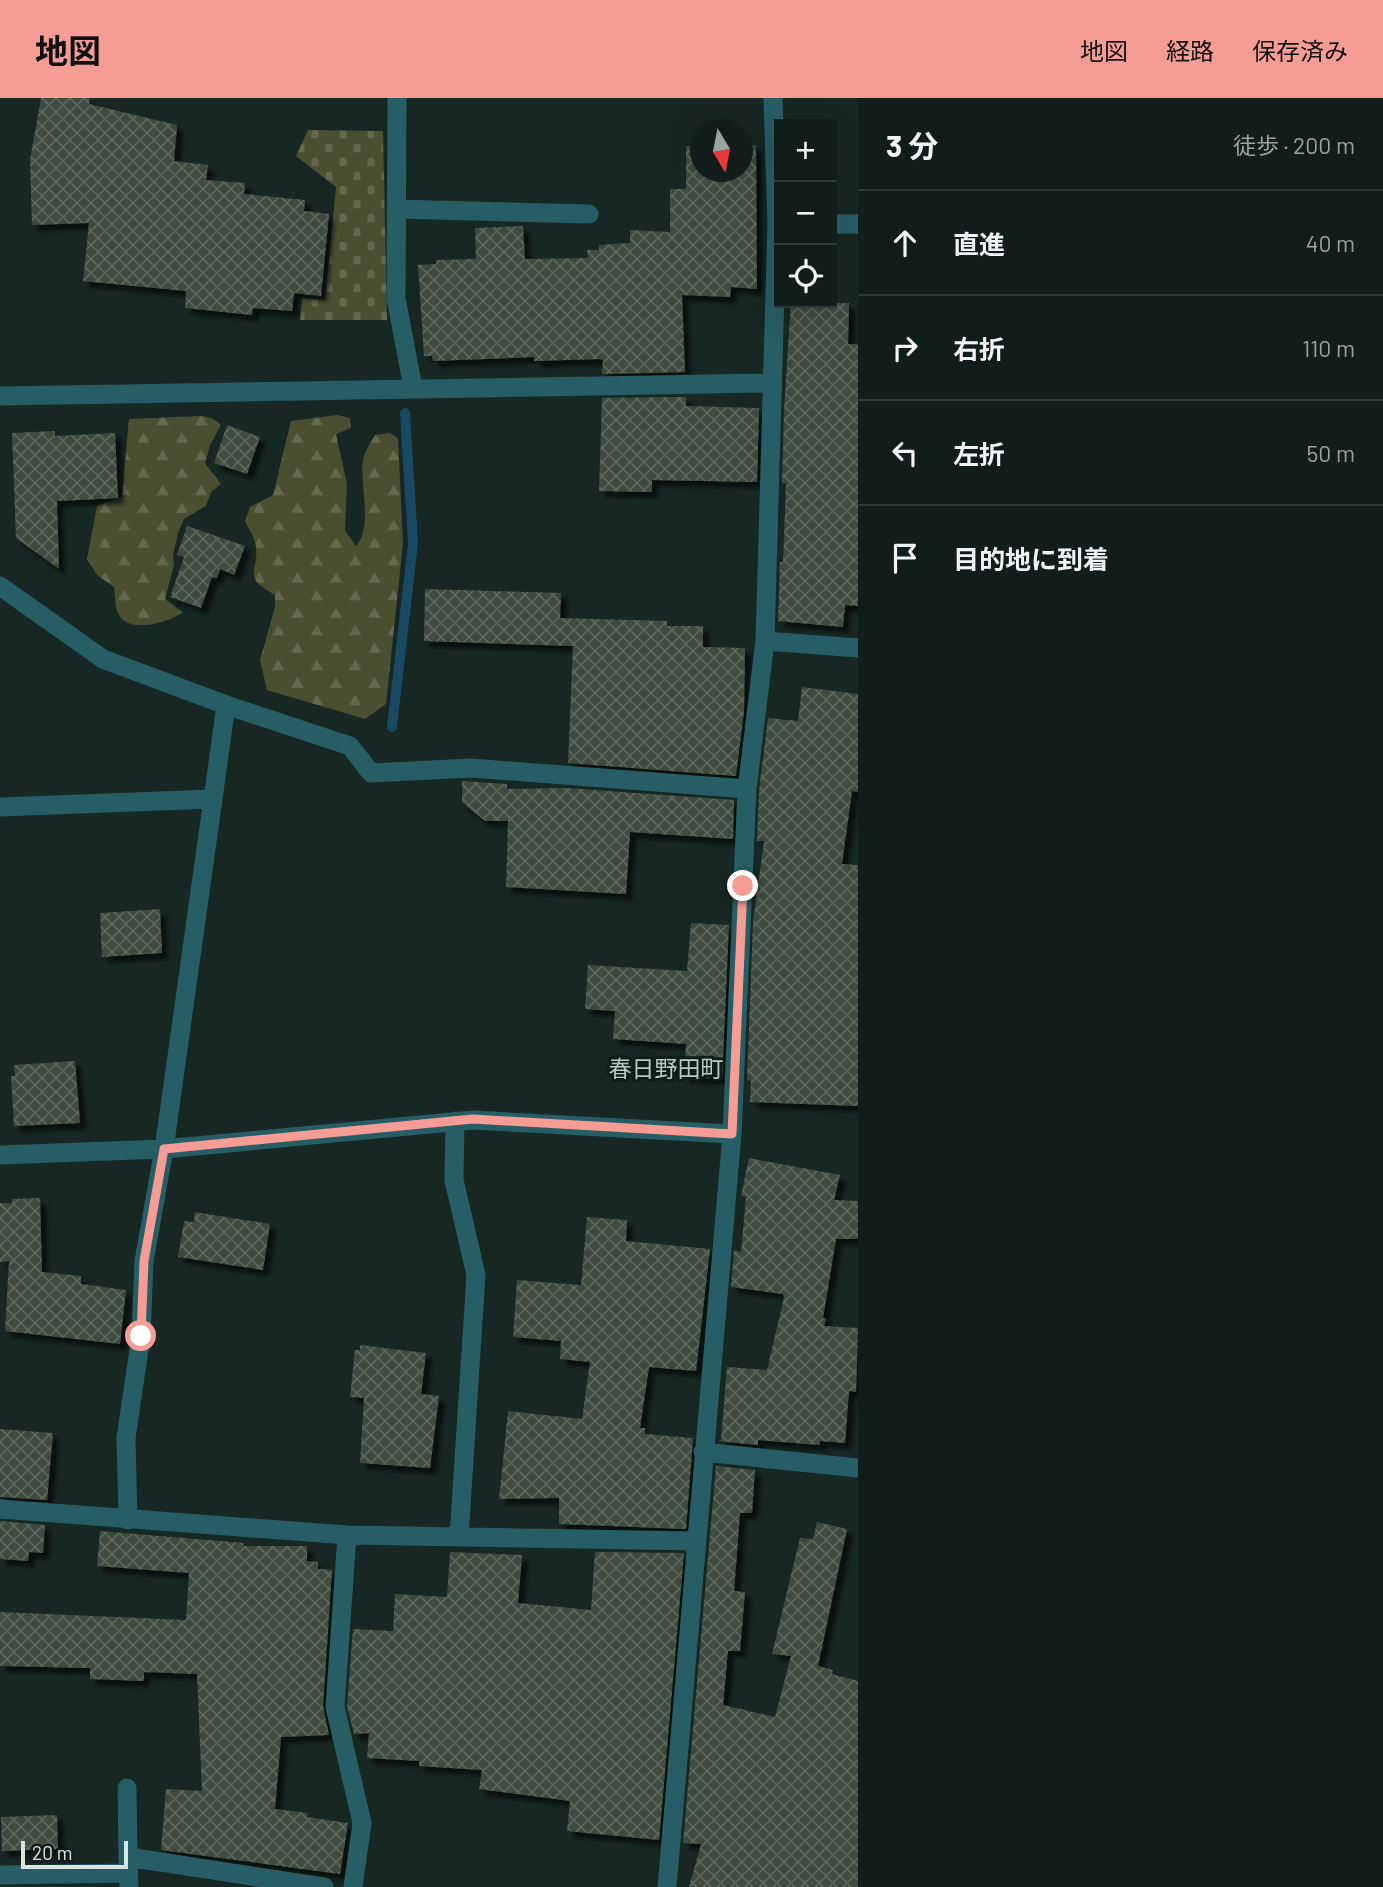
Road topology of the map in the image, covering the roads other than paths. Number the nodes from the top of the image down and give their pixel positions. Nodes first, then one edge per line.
1 (397, 98) edge
2 (773, 98) edge
3 (776, 182) edge
4 (396, 209) junction
5 (589, 214) dead end
6 (837, 224) edge
7 (858, 224) edge
8 (777, 245) edge
9 (771, 383) junction
10 (413, 388) junction
11 (0, 396) edge
12 (0, 586) edge
13 (765, 640) junction
14 (858, 648) edge
15 (226, 705) junction
16 (747, 789) junction
17 (213, 799) junction
18 (0, 807) edge
19 (455, 1121) junction
20 (732, 1134) junction
21 (164, 1149) junction
22 (0, 1155) edge
23 (703, 1451) junction
24 (858, 1468) edge
25 (0, 1509) edge
26 (128, 1520) junction
27 (346, 1535) junction
28 (459, 1537) junction
29 (696, 1541) junction
30 (127, 1788) dead end
31 (128, 1872) edge
32 (0, 1875) edge
33 (324, 1887) edge
34 (353, 1887) edge
35 (667, 1887) edge

1 - 4 street
2 - 3 street
4 - 5 street
4 - 10 street
6 - 7 street
8 - 9 street
9 - 10 street
9 - 13 street
10 - 11 street
12 - 15 street
13 - 14 street
13 - 16 street
15 - 16 street
15 - 17 street
16 - 20 street
17 - 18 street
17 - 21 street
19 - 20 street
19 - 21 street
19 - 28 street
20 - 23 street
21 - 22 street
21 - 26 street
23 - 24 street
23 - 29 street
25 - 26 street
26 - 27 street
27 - 28 street
27 - 34 street
28 - 29 street
29 - 35 street
30 - 31 street
31 - 32 street
31 - 33 street

